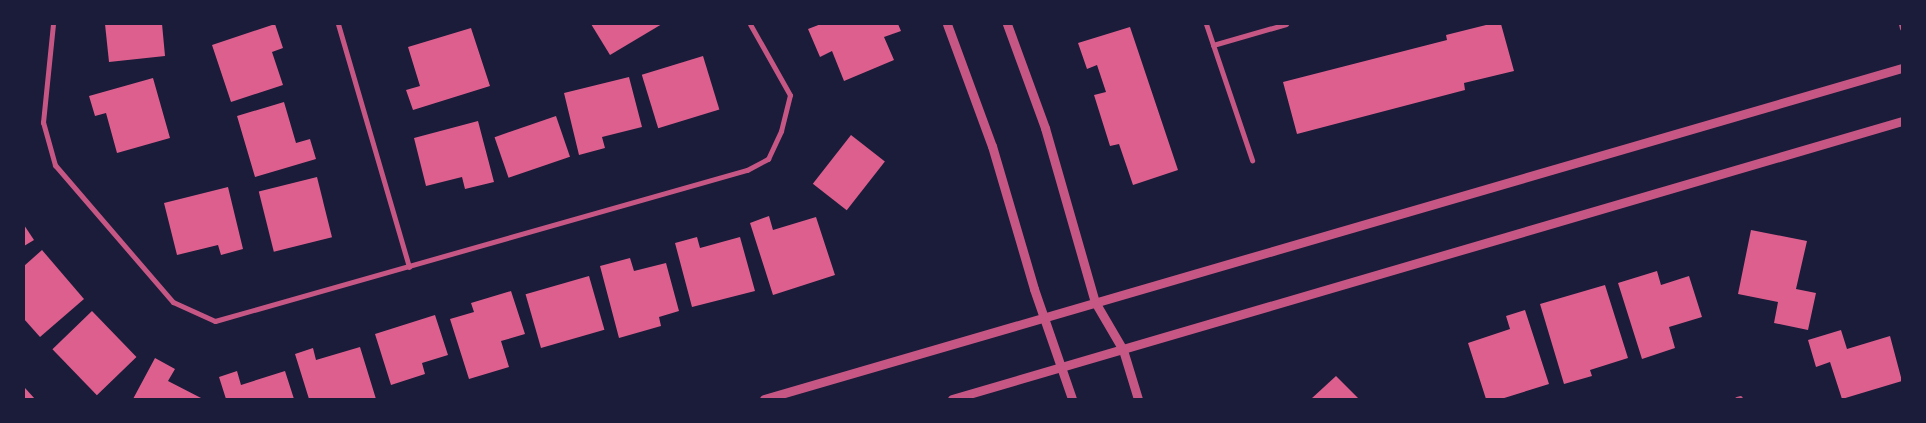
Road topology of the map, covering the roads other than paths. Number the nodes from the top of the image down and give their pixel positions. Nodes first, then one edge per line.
1 (53, 24) edge
2 (338, 24) edge
3 (750, 24) edge
4 (947, 24) edge
5 (1007, 24) edge
6 (1206, 24) edge
7 (1286, 24) edge
8 (1901, 24) edge
9 (1902, 28) edge
10 (1213, 45) junction
11 (1902, 68) edge
12 (1902, 121) edge
13 (1252, 160) dead end
14 (409, 268) junction
15 (1096, 302) junction
16 (1044, 318) junction
17 (1123, 350) junction
18 (1061, 368) junction
19 (764, 399) edge
20 (952, 399) edge
21 (1072, 399) edge
22 (1138, 399) edge

1 - 14 street
2 - 14 street
3 - 14 street
4 - 16 street
5 - 15 street
6 - 10 street
7 - 10 street
8 - 9 street
10 - 13 street
11 - 15 street
12 - 17 street
15 - 16 street
15 - 17 street
16 - 18 street
16 - 19 street
17 - 18 street
17 - 22 street
18 - 20 street
18 - 21 street

